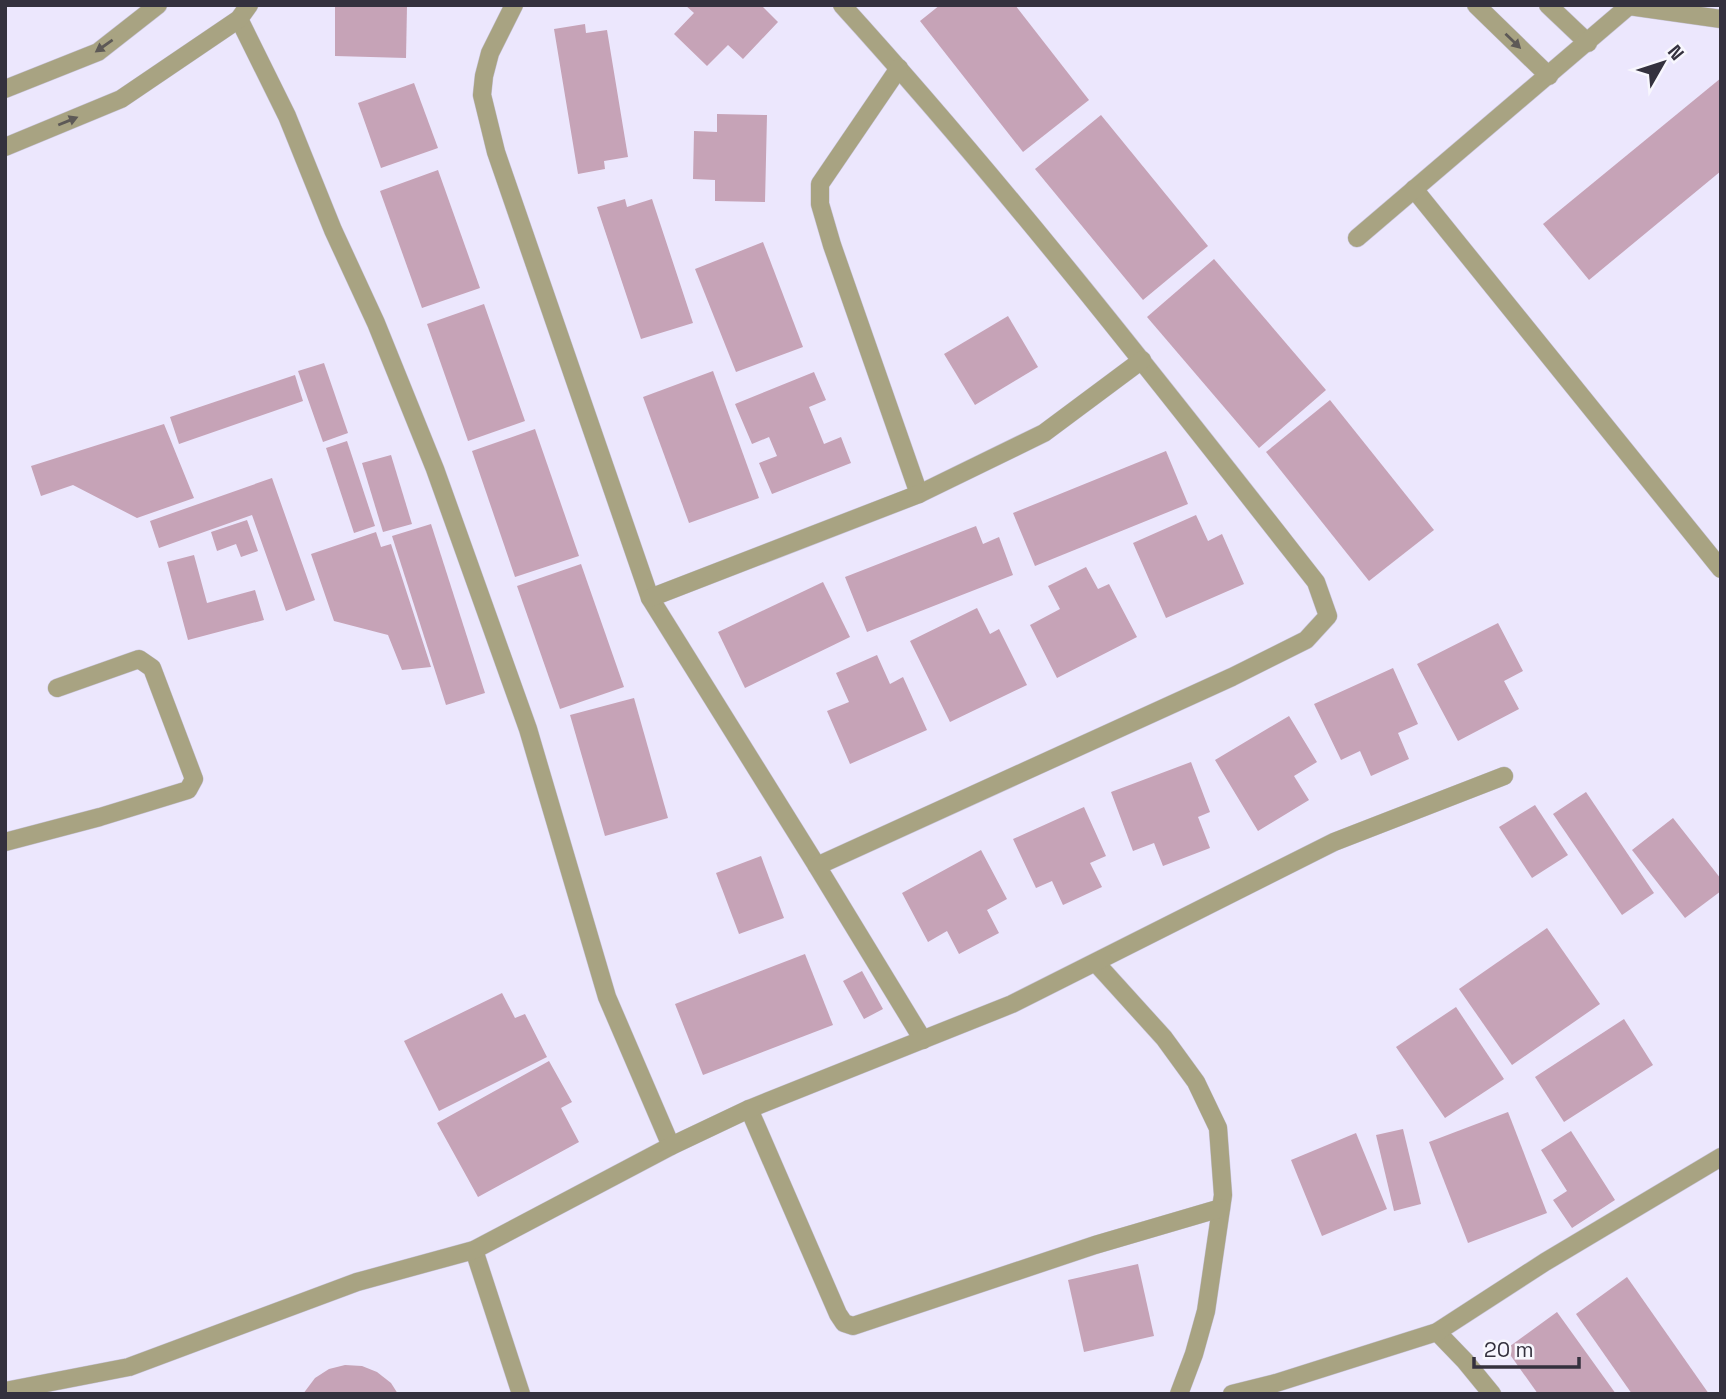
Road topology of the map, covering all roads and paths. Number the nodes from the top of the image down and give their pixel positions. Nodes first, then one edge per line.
1 (158, 5) edge
2 (514, 5) edge
3 (842, 5) edge
4 (1476, 5) edge
5 (1548, 5) edge
6 (1630, 6) edge
7 (244, 12) edge
8 (1721, 19) edge
9 (1588, 43) junction
10 (899, 68) junction
11 (1549, 76) junction
12 (5, 89) edge
13 (5, 147) edge
14 (1414, 189) junction
15 (1357, 238) dead end
16 (1142, 360) junction
17 (919, 494) junction
18 (1721, 569) edge
19 (650, 598) junction
20 (57, 688) dead end
21 (1504, 776) dead end
22 (5, 842) edge
23 (817, 866) junction
24 (1096, 963) junction
25 (923, 1040) junction
26 (749, 1109) junction
27 (671, 1146) junction
28 (1721, 1157) edge
29 (1221, 1208) junction
30 (474, 1250) junction
31 (1437, 1332) junction
32 (5, 1391) edge
33 (521, 1394) edge
34 (1179, 1394) edge
35 (1232, 1394) edge
36 (1492, 1394) edge

1 -> 12 street
2 - 19 street
3 - 10 street
4 -> 11 street
5 - 9 street
6 - 8 street
6 - 9 street
13 -> 7 street
7 - 27 street
9 - 11 street
10 - 16 street
10 - 17 street
11 - 14 street
14 - 15 street
14 - 18 street
16 - 17 street
16 - 23 street
17 - 19 street
19 - 23 street
20 - 22 street
21 - 24 street
23 - 25 street
24 - 25 street
24 - 29 street
25 - 26 street
26 - 27 street
26 - 29 street
27 - 30 street
28 - 31 street
29 - 34 street
30 - 32 street
30 - 33 street
31 - 35 street
31 - 36 street

